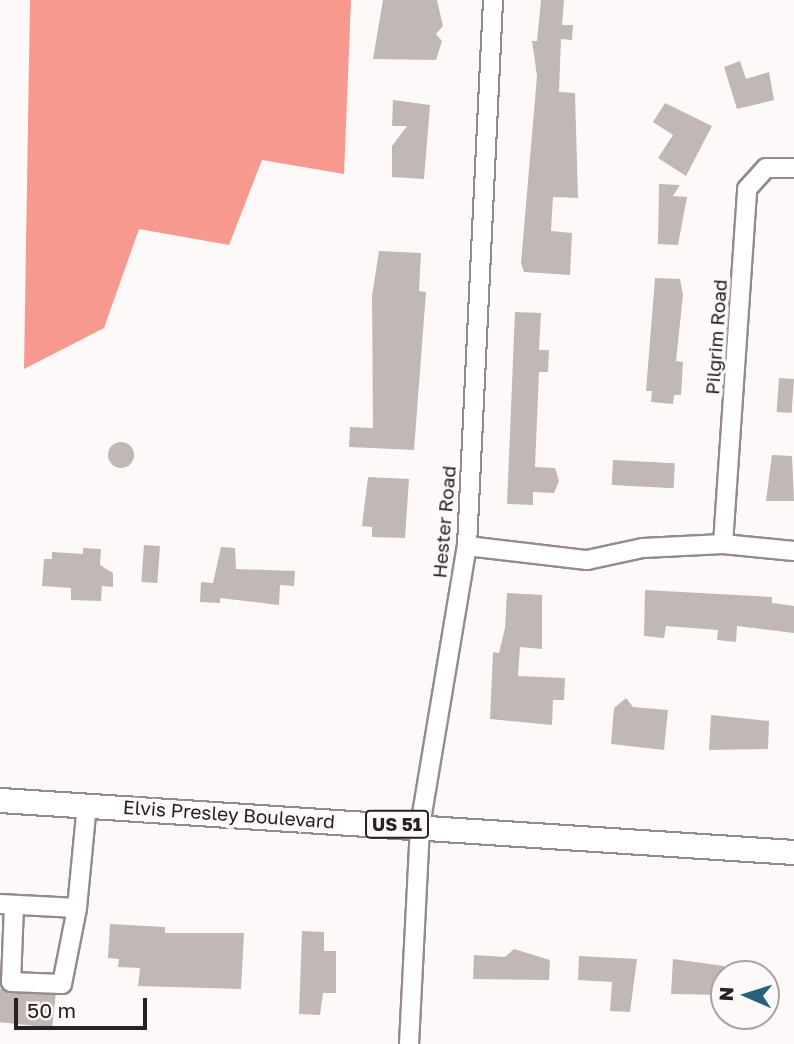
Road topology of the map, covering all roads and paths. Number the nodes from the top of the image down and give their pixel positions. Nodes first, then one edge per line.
1 (494, 0) edge
2 (794, 168) edge
3 (723, 544) junction
4 (467, 546) junction
5 (794, 551) edge
6 (0, 800) edge
7 (87, 805) junction
8 (420, 826) junction
9 (794, 852) edge
10 (7, 905) edge
11 (77, 908) junction
12 (409, 1044) edge

1 - 4 street, Hester Road
2 - 3 street, Pilgrim Road
3 - 4 street
3 - 5 street
4 - 8 street, Hester Road
6 - 7 main road, Elvis Presley Boulevard / US 51
7 - 8 main road, Elvis Presley Boulevard / US 51
7 - 11 street
8 - 9 main road, Elvis Presley Boulevard / US 51
8 - 12 street, Hester Road
10 - 11 street
10 - 11 street

